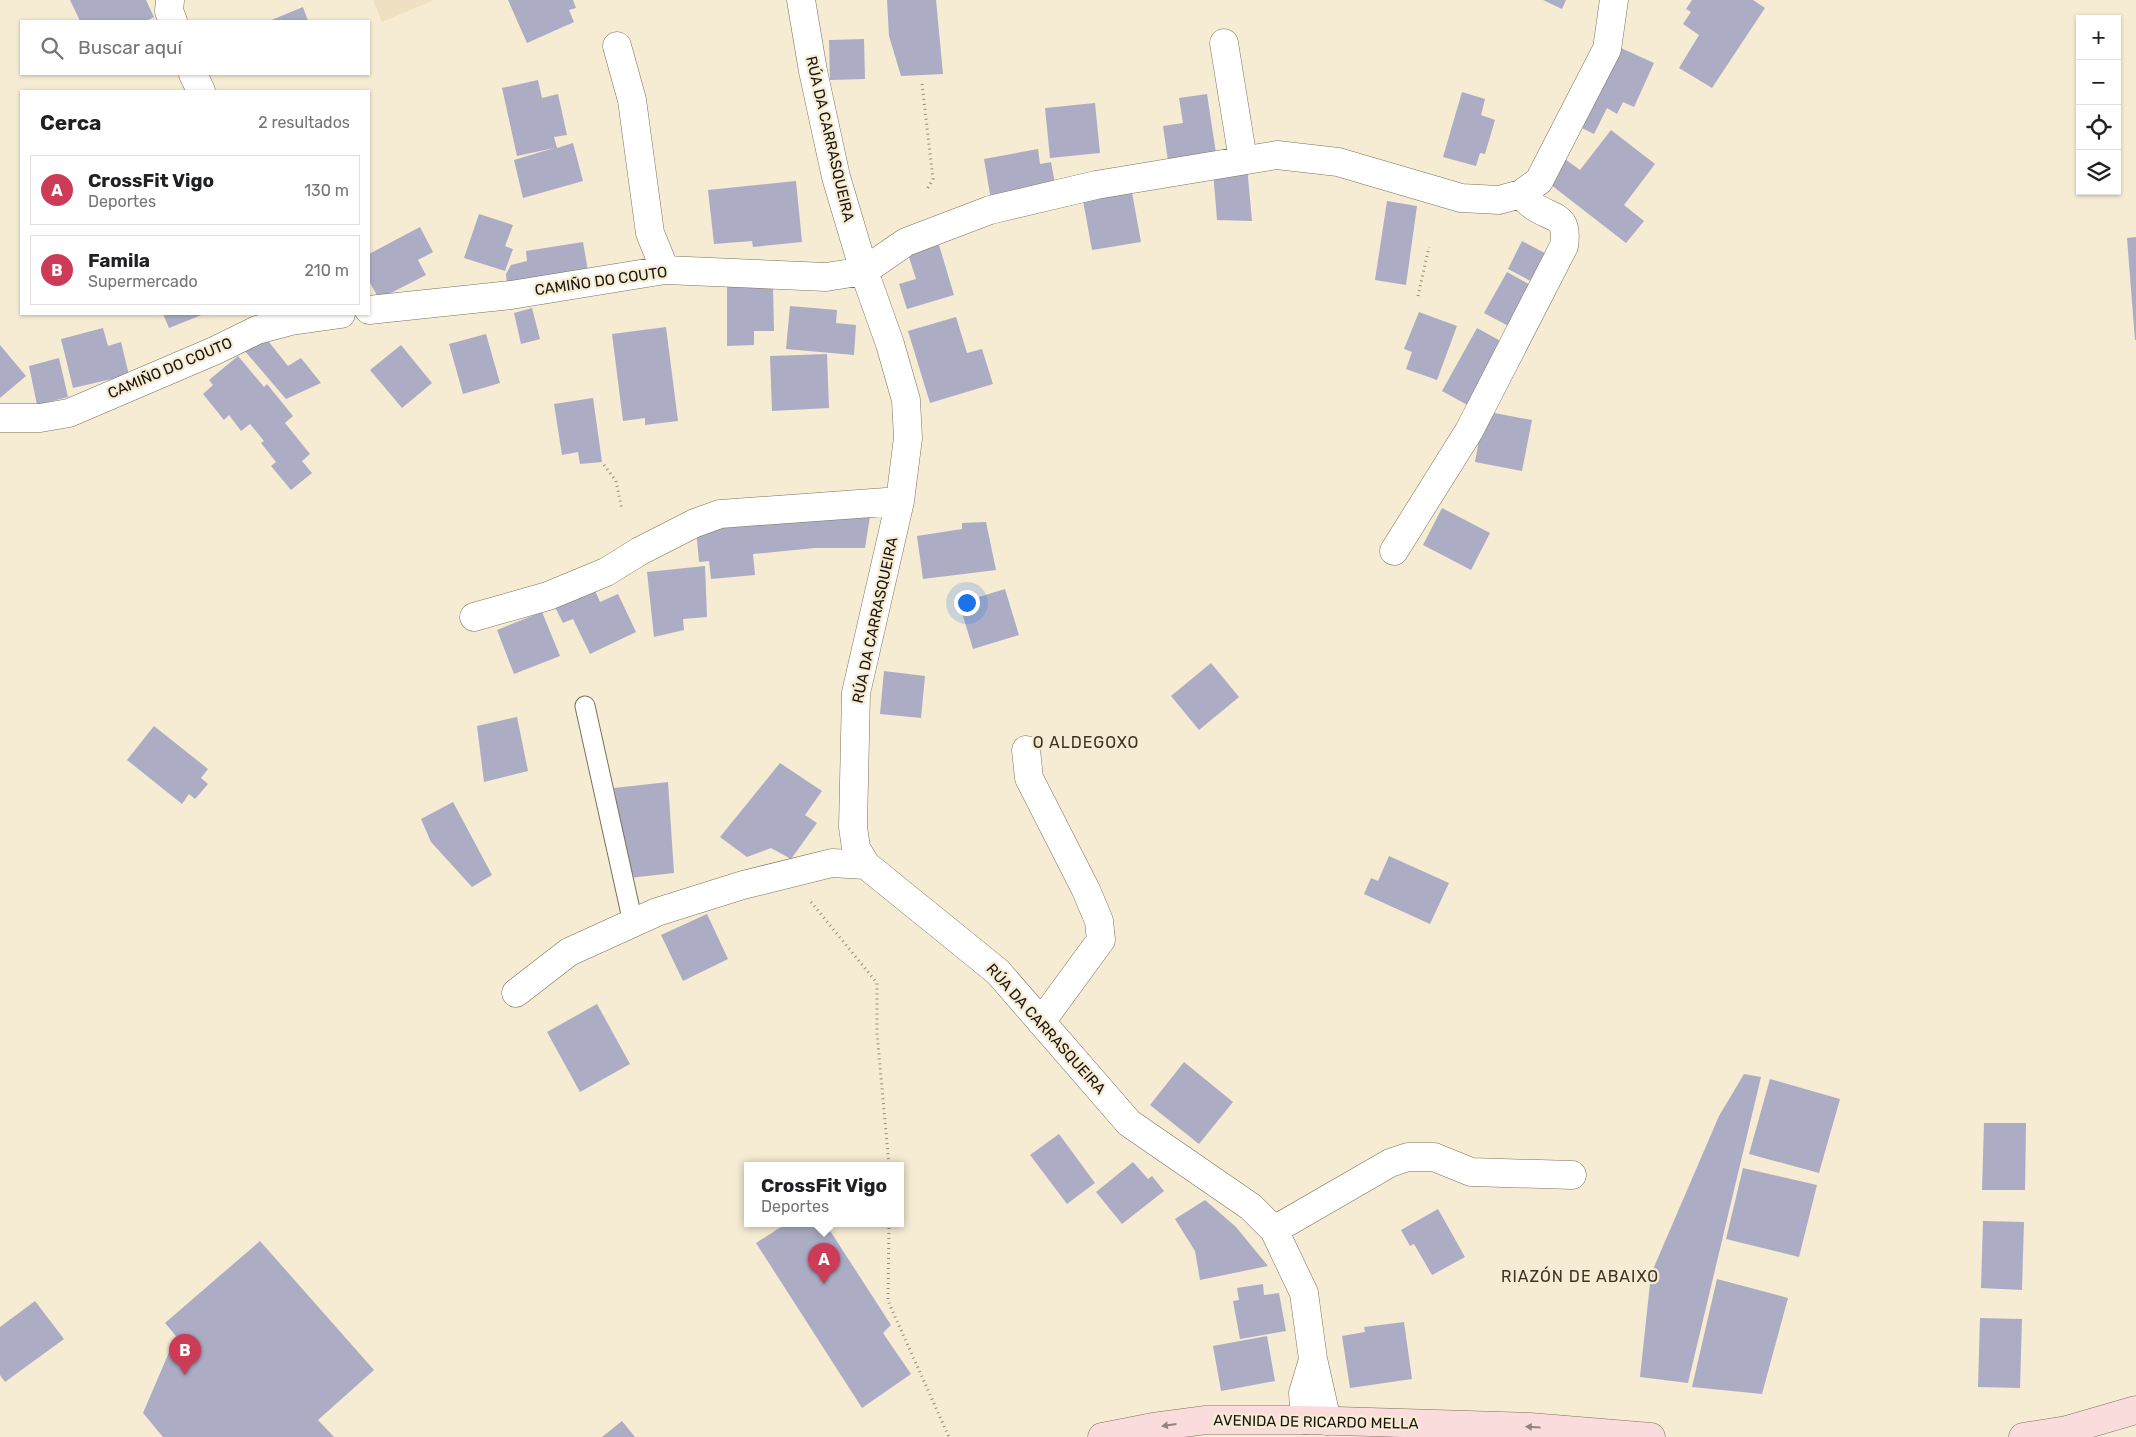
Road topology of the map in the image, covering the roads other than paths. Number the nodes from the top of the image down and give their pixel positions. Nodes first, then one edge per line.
1 (170, 0) edge
2 (801, 0) edge
3 (1614, 0) edge
4 (172, 20) edge
5 (1224, 43) dead end
6 (617, 46) dead end
7 (193, 75) edge
8 (201, 90) edge
9 (1243, 160) junction
10 (1521, 194) junction
11 (665, 270) junction
12 (864, 271) junction
13 (370, 310) edge
14 (328, 315) edge
15 (291, 318) edge
16 (0, 418) edge
17 (900, 501) junction
18 (1394, 551) dead end
19 (474, 617) dead end
20 (585, 706) dead end
21 (1026, 750) dead end
22 (866, 865) junction
23 (633, 922) junction
24 (516, 993) dead end
25 (1041, 1022) junction
26 (1572, 1175) dead end
27 (1274, 1230) junction
28 (2136, 1410) edge
29 (1316, 1425) junction
30 (1102, 1437) edge
31 (1198, 1437) edge
32 (1409, 1437) edge
33 (1651, 1437) edge
34 (2023, 1437) edge

1 - 4 street
2 - 12 street, RÚA DA CARRASQUEIRA
3 - 10 street
5 - 9 street
6 - 11 street
7 - 8 street
9 - 10 street
9 - 12 street
10 - 18 street
11 - 12 street, CAMIÑO DO COUTO
11 - 13 street, CAMIÑO DO COUTO
12 - 17 street, RÚA DA CARRASQUEIRA
14 - 15 street, CAMIÑO DO COUTO
15 - 16 street, CAMIÑO DO COUTO
17 - 19 street
17 - 22 street, RÚA DA CARRASQUEIRA
20 - 23 lane
21 - 25 street
22 - 23 street
22 - 25 street, RÚA DA CARRASQUEIRA
23 - 24 street
25 - 27 street, RÚA DA CARRASQUEIRA
26 - 27 street
27 - 29 street, RÚA DA CARRASQUEIRA
28 - 34 main road
29 -> 30 main road, AVENIDA DE RICARDO MELLA
29 - 31 main road
29 - 32 main road
33 -> 29 main road, AVENIDA DE RICARDO MELLA

